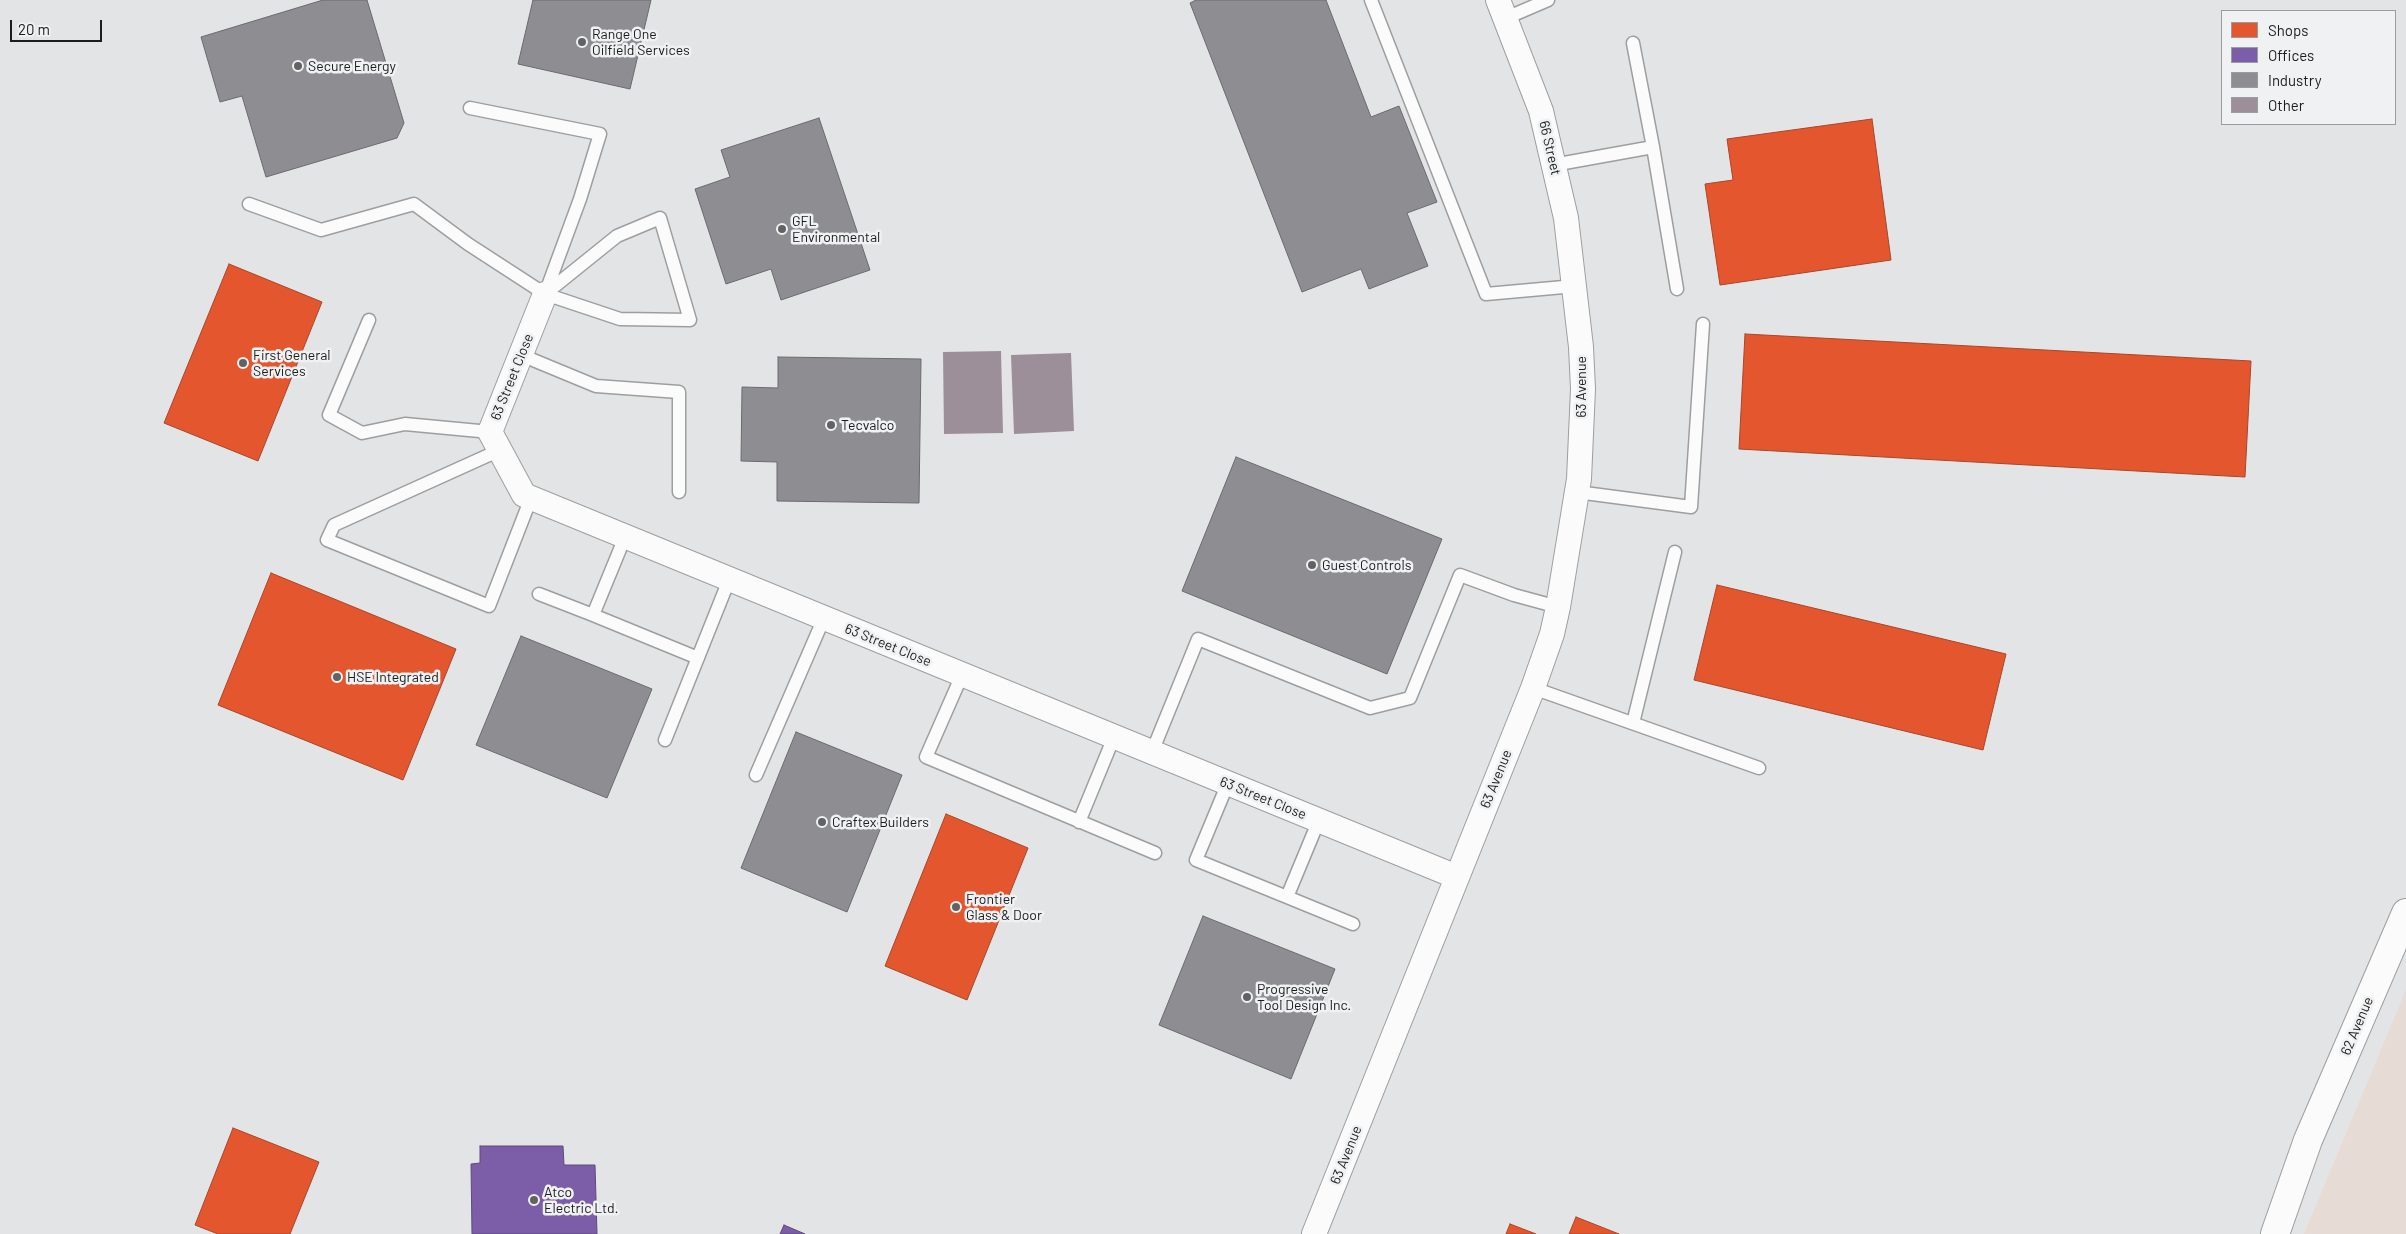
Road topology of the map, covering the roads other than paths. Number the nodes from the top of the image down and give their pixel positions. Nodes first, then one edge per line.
1 (1371, 0) edge
2 (1548, 0) edge
3 (1502, 9) edge
4 (1633, 43) dead end
5 (470, 108) dead end
6 (1653, 147) junction
7 (1553, 164) junction
8 (249, 204) dead end
9 (1677, 288) dead end
10 (545, 294) junction
11 (1576, 294) junction
12 (368, 320) dead end
13 (1703, 324) dead end
14 (521, 355) junction
15 (495, 441) junction
16 (679, 492) dead end
17 (1577, 492) junction
18 (531, 498) junction
19 (625, 537) junction
20 (1675, 552) dead end
21 (729, 580) junction
22 (539, 594) dead end
23 (1558, 607) junction
24 (593, 616) junction
25 (824, 618) junction
26 (698, 658) junction
27 (962, 675) junction
28 (1534, 688) junction
29 (1633, 723) junction
30 (1114, 737) junction
31 (665, 740) dead end
32 (1152, 752) junction
33 (1759, 768) dead end
34 (756, 775) dead end
35 (1228, 783) junction
36 (1319, 820) junction
37 (1079, 822) junction
38 (1155, 854) dead end
39 (1457, 877) junction
40 (1287, 897) junction
41 (2406, 913) edge
42 (1353, 924) dead end
43 (2308, 1140) junction
44 (1314, 1234) edge
45 (2257, 1234) edge
46 (2275, 1234) edge

1 - 11 lane
2 - 3 lane
3 - 7 street, 66 Street
4 - 6 lane
5 - 10 lane
6 - 7 lane
6 - 9 lane
7 - 11 street, 66 Street
8 - 10 lane
10 - 10 lane
10 - 14 street, 63 Street Close
11 - 17 street, 63 Avenue
12 - 15 lane
13 - 17 lane
14 - 15 street, 63 Street Close
14 - 16 lane
15 - 18 street, 63 Street Close
15 - 18 lane
17 - 23 street, 63 Avenue
18 - 19 street, 63 Street Close
19 - 21 street, 63 Street Close
19 - 24 lane
20 - 29 lane
21 - 25 street, 63 Street Close
21 - 26 lane
22 - 24 lane
23 - 28 street, 63 Avenue
23 - 32 lane
24 - 26 lane
25 - 27 street, 63 Street Close
25 - 34 lane
26 - 31 lane
27 - 30 street, 63 Street Close
27 - 37 lane
28 - 29 lane
28 - 39 street, 63 Avenue
29 - 33 lane
30 - 32 street, 63 Street Close
30 - 37 lane
32 - 35 street, 63 Street Close
35 - 36 street, 63 Street Close
35 - 40 lane
36 - 39 street, 63 Street Close
36 - 40 lane
37 - 38 lane
39 - 44 street, 63 Avenue
40 - 42 lane
41 - 43 main road, 62 Avenue
43 - 45 main road, 62 Avenue
43 - 46 main road, 62 Avenue

